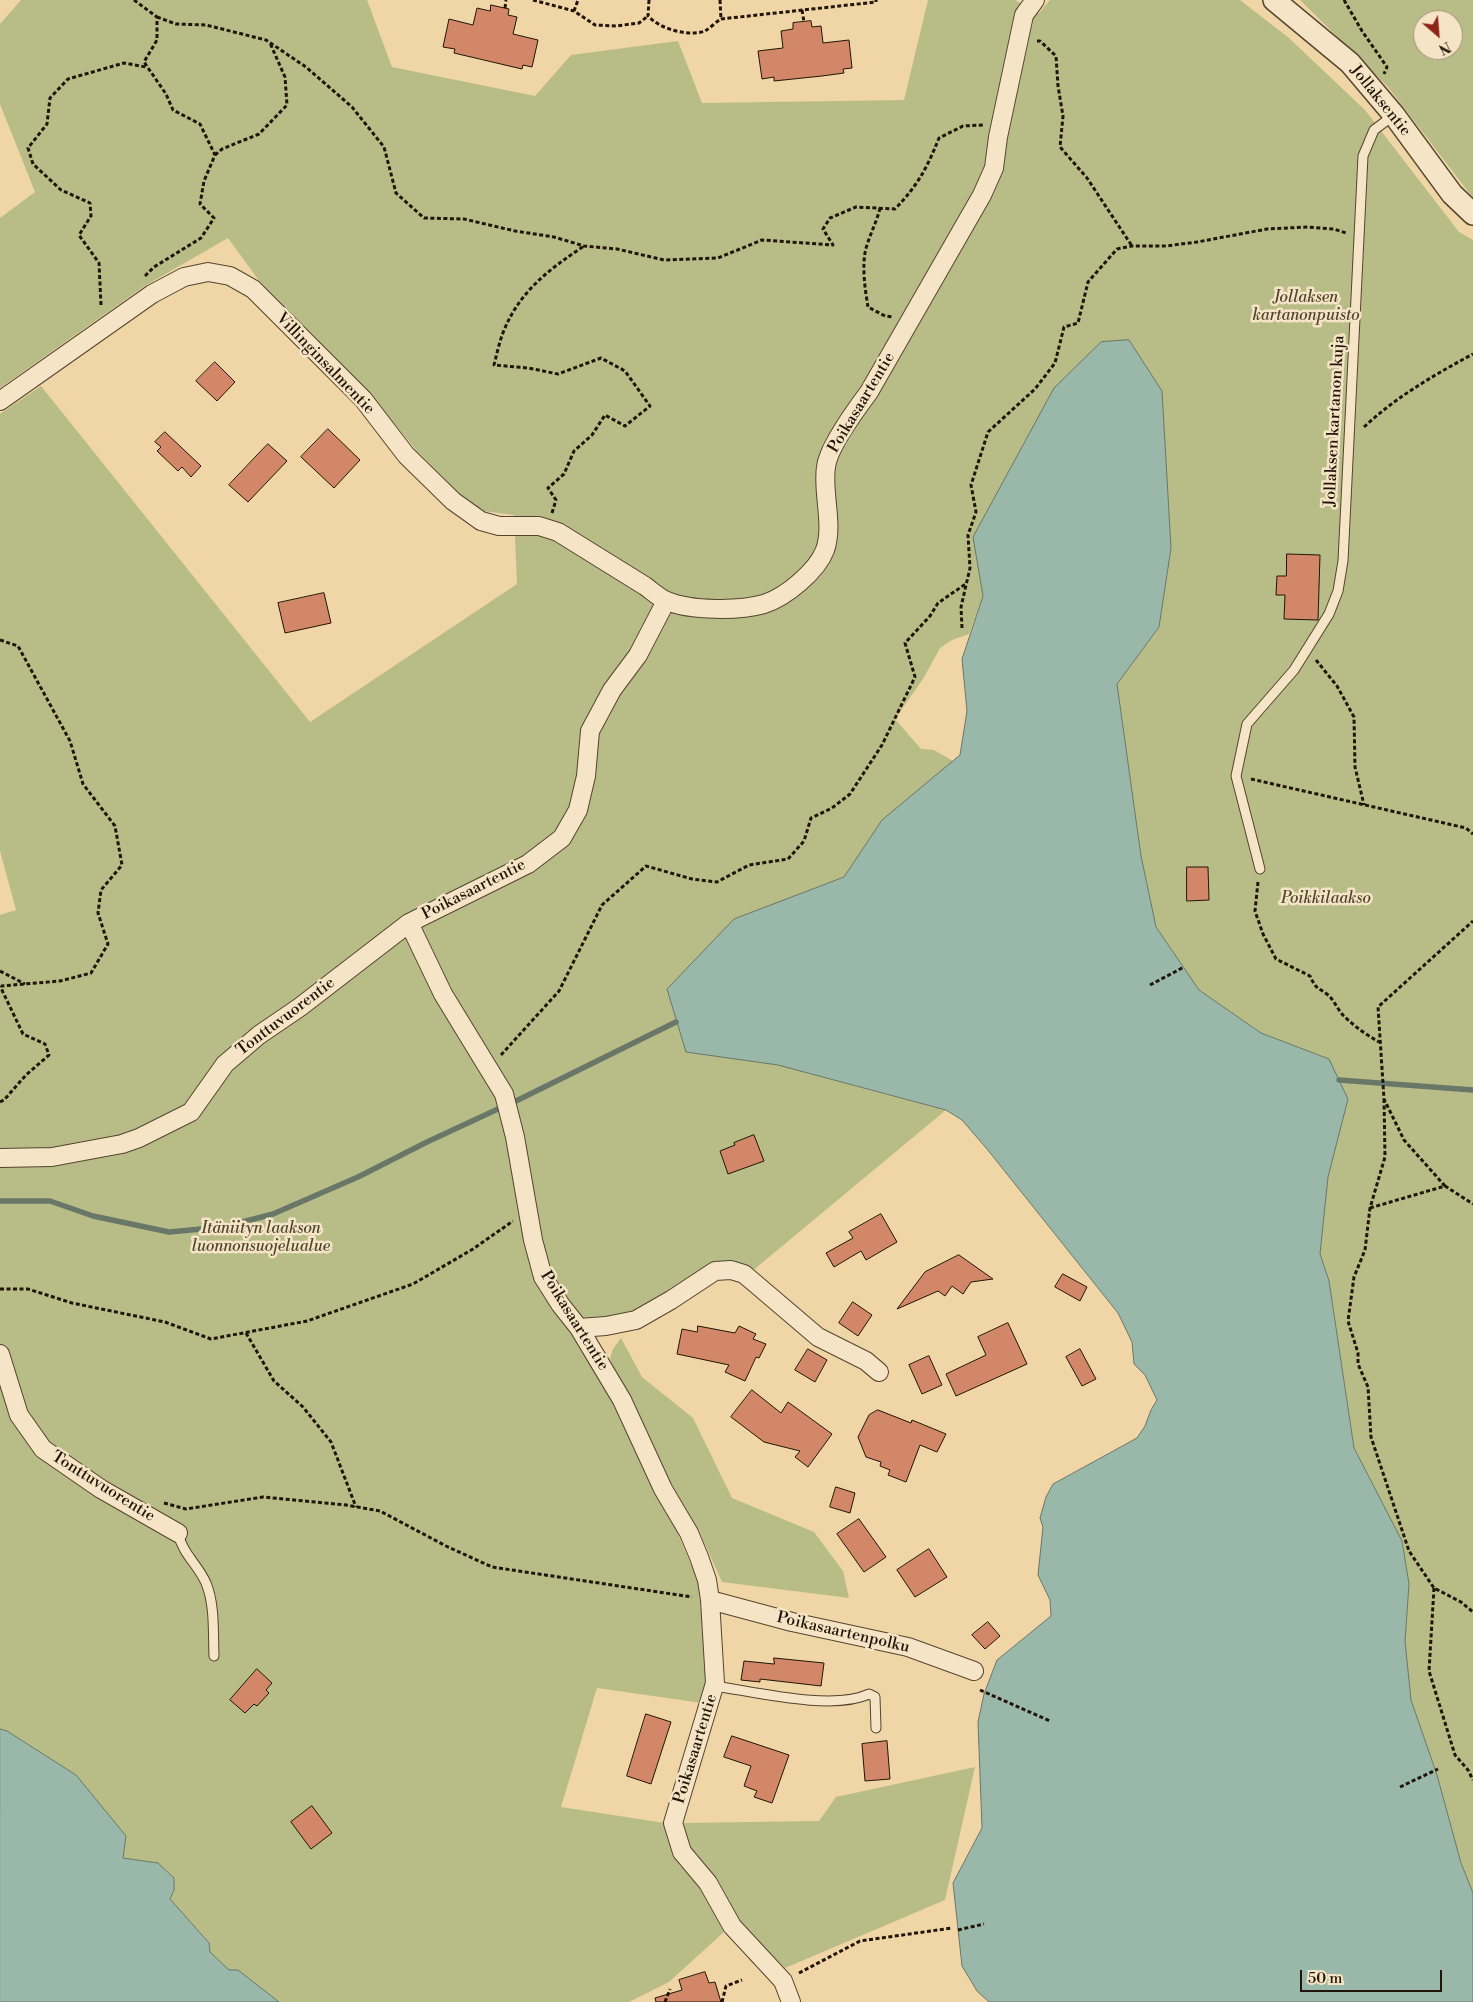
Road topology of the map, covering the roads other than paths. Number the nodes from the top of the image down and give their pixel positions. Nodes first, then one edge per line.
1 (1274, 0) edge
2 (1034, 1) edge
3 (1394, 115) junction
4 (1473, 214) edge
5 (0, 401) edge
6 (666, 601) junction
7 (1260, 870) road end
8 (409, 922) junction
9 (0, 1158) edge
10 (579, 1328) junction
11 (0, 1354) edge
12 (879, 1372) dead end
13 (178, 1533) joint
14 (710, 1600) junction
15 (214, 1656) dead end
16 (974, 1671) dead end
17 (715, 1686) junction
18 (876, 1728) dead end
19 (791, 2002) edge

1 - 3 street, Jollaksentie
2 - 6 street, Poikasaartentie
3 - 4 street, Jollaksentie
3 - 7 lane, Jollaksen kartanon kuja
5 - 6 street, Villinginsalmentie
6 - 8 street, Poikasaartentie
8 - 9 street, Tonttuvuorentie
8 - 10 street, Poikasaartentie
10 - 12 street
10 - 14 street, Poikasaartentie
11 - 13 street, Tonttuvuorentie
13 - 15 lane
14 - 16 street, Poikasaartenpolku
14 - 17 street, Poikasaartentie
17 - 18 lane
17 - 19 street, Poikasaartentie

